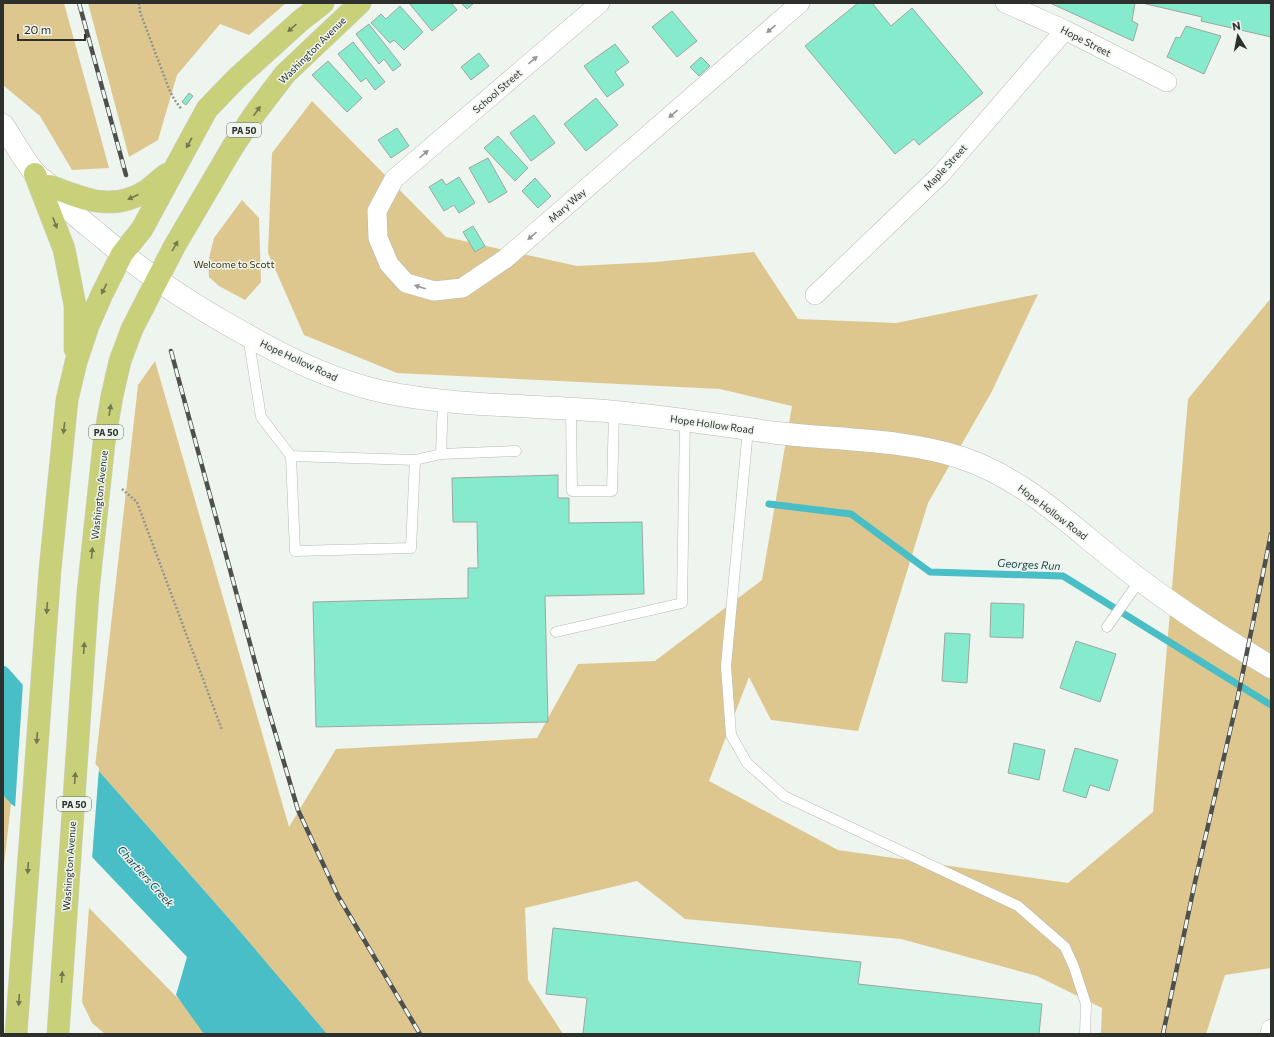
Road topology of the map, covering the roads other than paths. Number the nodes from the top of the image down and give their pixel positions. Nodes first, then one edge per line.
1 (323, 3) edge
2 (360, 3) edge
3 (600, 3) edge
4 (800, 3) edge
5 (1004, 3) edge
6 (1065, 30) junction
7 (1167, 82) dead end
8 (3, 125) edge
9 (176, 166) junction
10 (394, 179) joint
11 (43, 180) junction
12 (122, 254) junction
13 (157, 280) junction
14 (815, 295) dead end
15 (248, 336) junction
16 (76, 362) junction
17 (443, 400) junction
18 (571, 408) junction
19 (614, 412) junction
20 (685, 420) junction
21 (748, 429) junction
22 (516, 451) dead end
23 (441, 454) junction
24 (291, 456) junction
25 (414, 460) junction
26 (1140, 580) junction
27 (1107, 627) dead end
28 (556, 632) dead end
29 (1271, 667) edge
30 (60, 1028) edge
31 (1271, 1029) edge
32 (16, 1034) edge
33 (1084, 1034) edge
34 (1270, 1034) edge

1 -> 9 main road
13 -> 2 main road, Washington Avenue / PA 50
10 -> 3 street, School Street
4 -> 10 street, Mary Way
5 - 6 street, Hope Street
6 - 7 street, Hope Street
6 - 14 street, Maple Street
8 - 11 main road, Hope Hollow Road
9 -> 11 main road
9 - 12 main road
11 - 12 main road, Hope Hollow Road
11 -> 16 main road
12 - 13 main road, Hope Hollow Road
12 -> 16 main road
13 - 15 main road, Hope Hollow Road
30 -> 13 main road, Washington Avenue / PA 50
15 - 17 main road, Hope Hollow Road
15 - 24 lane
16 -> 32 main road
17 - 18 main road, Hope Hollow Road
17 - 23 lane
18 - 19 main road, Hope Hollow Road
18 - 19 lane
19 - 20 main road, Hope Hollow Road
20 - 21 main road, Hope Hollow Road
20 - 28 lane
21 - 26 main road, Hope Hollow Road
21 - 33 lane
22 - 23 lane
23 - 25 lane
24 - 25 lane
24 - 25 lane
26 - 27 lane
26 - 29 main road, Hope Hollow Road
31 - 34 street

